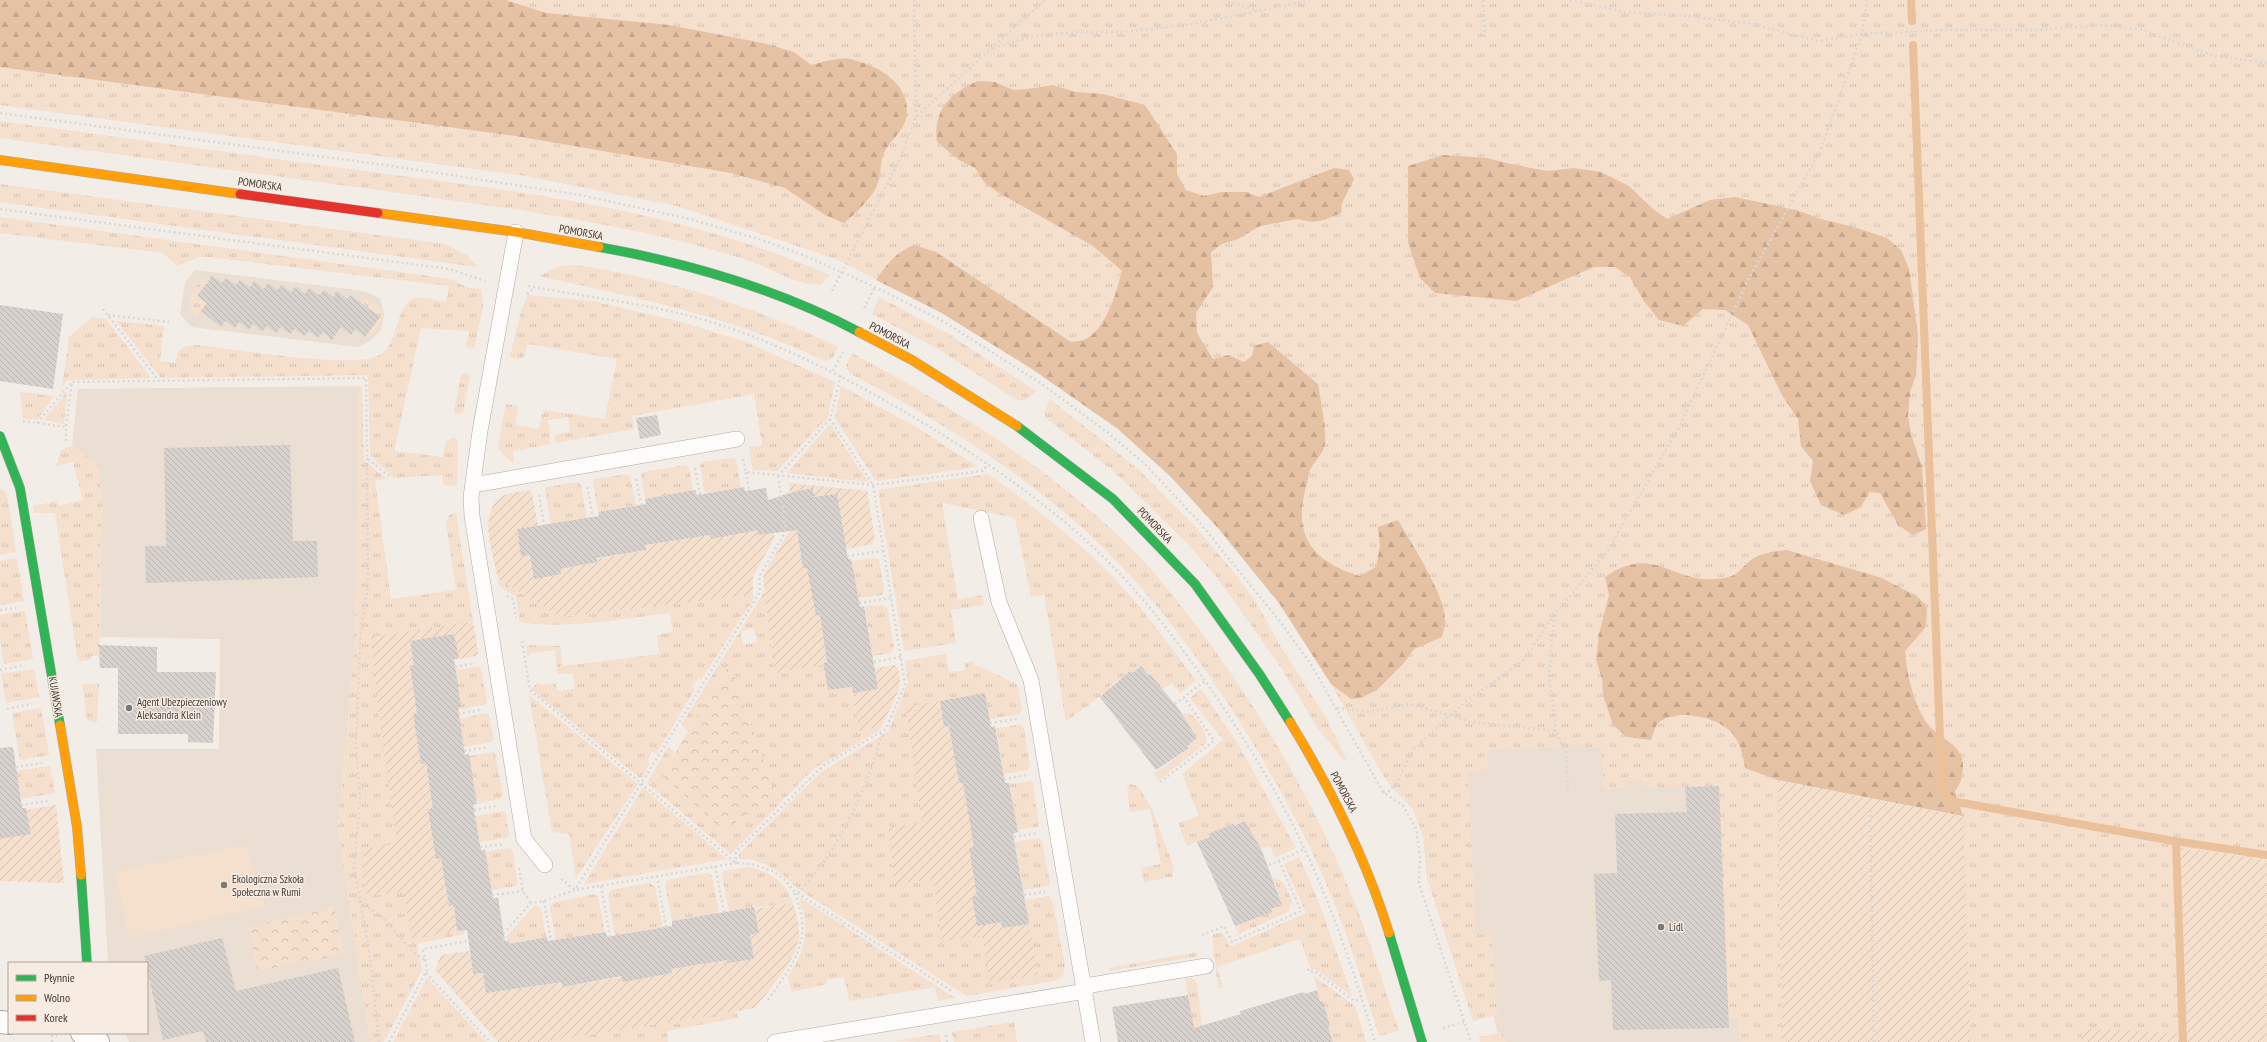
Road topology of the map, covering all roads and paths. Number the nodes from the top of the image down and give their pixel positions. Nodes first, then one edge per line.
1 (914, 0) edge
2 (1045, 0) edge
3 (1223, 0) edge
4 (1312, 0) edge
5 (1483, 0) edge
6 (1570, 0) edge
7 (1867, 0) edge
8 (1258, 10) junction
9 (1862, 34) junction
10 (1485, 40) dead end
11 (993, 48) junction
12 (2267, 63) edge
13 (0, 113) edge
14 (916, 117) junction
15 (0, 160) edge
16 (0, 209) edge
17 (516, 232) junction
18 (842, 271) junction
19 (485, 281) dead end
20 (528, 286) dead end
21 (103, 309) dead end
22 (820, 312) junction
23 (108, 315) junction
24 (169, 322) dead end
25 (841, 375) junction
26 (160, 381) junction
27 (72, 382) junction
28 (830, 419) junction
29 (23, 421) dead end
30 (38, 423) junction
31 (66, 427) junction
32 (0, 436) edge
33 (66, 441) dead end
34 (740, 445) joint
35 (367, 458) junction
36 (988, 464) junction
37 (695, 466) dead end
38 (6, 468) edge
39 (746, 472) junction
40 (636, 476) dead end
41 (778, 476) junction
42 (390, 478) dead end
43 (587, 483) dead end
44 (473, 485) junction
45 (873, 485) junction
46 (538, 491) dead end
47 (749, 491) dead end
48 (700, 494) dead end
49 (641, 505) dead end
50 (593, 517) dead end
51 (982, 518) dead end
52 (793, 524) dead end
53 (544, 525) dead end
54 (785, 525) junction
55 (884, 551) junction
56 (847, 556) dead end
57 (500, 592) dead end
58 (891, 598) junction
59 (859, 603) dead end
60 (1554, 615) junction
61 (516, 618) dead end
62 (522, 641) dead end
63 (901, 657) junction
64 (874, 662) dead end
65 (476, 663) dead end
66 (30, 665) dead end
67 (455, 667) dead end
68 (0, 670) edge
69 (1205, 681) junction
70 (1184, 697) junction
71 (36, 703) dead end
72 (1175, 704) dead end
73 (1336, 708) junction
74 (7, 709) dead end
75 (485, 709) dead end
76 (458, 714) dead end
77 (1450, 715) junction
78 (1020, 718) dead end
79 (990, 723) dead end
80 (1556, 731) junction
81 (882, 732) junction
82 (491, 746) dead end
83 (464, 751) dead end
84 (46, 762) dead end
85 (16, 767) dead end
86 (1030, 775) dead end
87 (1004, 779) dead end
88 (1160, 782) dead end
89 (642, 783) junction
90 (1568, 791) dead end
91 (1383, 792) junction
92 (53, 800) dead end
93 (21, 805) dead end
94 (501, 806) dead end
95 (474, 810) dead end
96 (1870, 810) dead end
97 (1040, 832) dead end
98 (1014, 837) dead end
99 (508, 843) dead end
100 (480, 847) dead end
101 (1305, 849) junction
102 (1279, 861) junction
103 (736, 863) junction
104 (545, 865) joint
105 (715, 866) junction
106 (1269, 866) dead end
107 (657, 876) junction
108 (601, 886) junction
109 (575, 890) junction
110 (523, 891) dead end
111 (794, 891) junction
112 (1051, 892) dead end
113 (798, 894) junction
114 (492, 895) dead end
115 (1024, 895) dead end
116 (360, 901) junction
117 (544, 901) junction
118 (724, 912) dead end
119 (666, 927) dead end
120 (502, 935) junction
121 (1202, 935) dead end
122 (610, 937) dead end
123 (551, 941) dead end
124 (504, 942) dead end
125 (425, 960) junction
126 (87, 962) edge
127 (1206, 966) dead end
128 (1308, 969) dead end
129 (426, 973) junction
130 (1085, 989) junction
131 (1362, 999) junction
132 (768, 1000) dead end
133 (979, 1008) junction
134 (1464, 1022) junction
135 (1442, 1028) dead end
136 (84, 1034) edge
137 (52, 1036) dead end
138 (52, 1042) edge
139 (98, 1042) edge
140 (379, 1042) edge
141 (389, 1042) edge
142 (490, 1042) edge
143 (775, 1042) edge
144 (1093, 1042) edge
145 (1375, 1042) edge
146 (1422, 1042) edge
147 (1471, 1042) edge
148 (1874, 1042) edge

1 - 14 path
2 - 11 path
3 - 8 path
4 - 8 path
5 - 10 path
6 - 9 path
7 - 9 path
8 - 11 path
9 - 12 path
9 - 60 path
11 - 14 path
13 - 18 path
14 - 18 path
15 - 17 main road, POMORSKA
16 - 19 path
17 - 22 main road, POMORSKA
17 - 44 lane
18 - 22 path
18 - 73 path
20 - 25 path
21 - 23 path
22 - 146 main road, POMORSKA
23 - 24 path
23 - 26 path
25 - 28 path
25 - 36 path
26 - 27 path
26 - 35 path
27 - 30 path
27 - 31 path
28 - 41 path
28 - 45 path
29 - 30 path
30 - 31 path
31 - 33 path
32 - 38 main road, KUJAWSKA
34 - 39 path
34 - 44 lane
35 - 42 path
35 - 116 path
36 - 45 path
36 - 69 path
37 - 48 path
38 - 126 main road, KUJAWSKA
39 - 41 path
39 - 47 path
40 - 49 path
41 - 45 path
41 - 54 path
43 - 50 path
44 - 104 lane
45 - 55 path
46 - 53 path
51 - 130 lane
52 - 54 path
54 - 89 path
55 - 56 path
55 - 58 path
57 - 61 path
58 - 59 path
58 - 63 path
60 - 77 path
60 - 80 path
62 - 89 path
63 - 64 path
63 - 81 path
65 - 67 path
66 - 68 path
69 - 70 path
69 - 101 path
70 - 72 path
70 - 88 path
71 - 74 path
73 - 77 path
73 - 91 path
75 - 76 path
77 - 80 path
77 - 91 path
78 - 79 path
80 - 90 path
81 - 103 path
81 - 113 path
82 - 83 path
84 - 85 path
86 - 87 path
89 - 103 path
89 - 109 path
91 - 134 path
92 - 93 path
94 - 95 path
96 - 148 path
97 - 98 path
99 - 100 path
101 - 102 path
101 - 131 path
102 - 106 path
102 - 121 path
103 - 105 path
103 - 111 path
104 - 109 path
105 - 107 path
105 - 118 path
107 - 108 path
107 - 119 path
108 - 109 path
108 - 122 path
109 - 117 path
110 - 114 path
111 - 113 path
111 - 132 path
112 - 115 path
113 - 133 path
116 - 125 path
116 - 140 path
117 - 120 path
117 - 123 path
120 - 124 path
120 - 125 path
125 - 129 path
127 - 130 lane
128 - 131 path
129 - 141 path
129 - 142 path
130 - 133 lane
130 - 144 lane
131 - 145 path
133 - 143 lane
134 - 135 path
134 - 147 path
136 - 139 street
137 - 138 path

